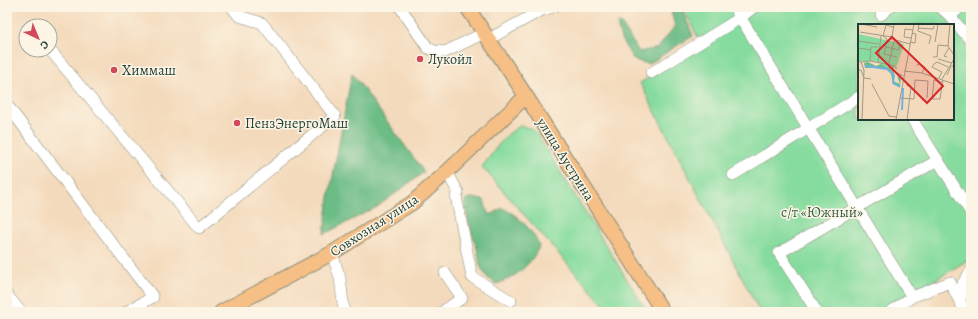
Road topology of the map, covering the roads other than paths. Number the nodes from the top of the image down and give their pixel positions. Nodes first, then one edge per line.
1 (232, 7) edge
2 (400, 7) edge
3 (467, 7) edge
4 (554, 7) edge
5 (734, 7) edge
6 (754, 7) edge
7 (890, 7) edge
8 (940, 7) edge
9 (961, 7) edge
10 (881, 15) dead end
11 (950, 16) junction
12 (740, 18) junction
13 (486, 36) junction
14 (971, 41) edge
15 (57, 58) edge
16 (651, 73) dead end
17 (526, 96) junction
18 (858, 98) edge
19 (7, 105) edge
20 (913, 120) edge
21 (808, 128) junction
22 (938, 160) junction
23 (447, 172) junction
24 (733, 175) dead end
25 (857, 207) junction
26 (971, 213) edge
27 (332, 253) junction
28 (971, 271) edge
29 (445, 273) dead end
30 (7, 295) edge
31 (912, 297) junction
32 (511, 301) dead end
33 (960, 302) junction
34 (20, 312) edge
35 (126, 312) edge
36 (222, 312) edge
37 (344, 312) edge
38 (442, 312) edge
39 (663, 312) edge
40 (817, 312) edge
41 (890, 312) edge
42 (965, 312) edge

1 - 15 lane
2 - 13 lane
3 - 13 main road, улица Аустрина
4 - 13 lane
5 - 12 lane
6 - 12 lane
7 - 10 lane
8 - 11 lane
9 - 11 lane
11 - 14 lane
12 - 16 lane
12 - 21 lane
13 - 17 main road, улица Аустрина
17 - 23 main road, Совхозная улица
17 - 39 main road, улица Аустрина
18 - 21 lane
19 - 35 lane
20 - 22 lane
21 - 24 lane
21 - 25 lane
22 - 25 lane
22 - 26 lane
23 - 27 main road, Совхозная улица
23 - 32 lane
25 - 31 lane
25 - 40 lane
27 - 36 main road, Совхозная улица
27 - 37 lane
28 - 33 lane
29 - 38 lane
30 - 34 lane
31 - 33 lane
31 - 41 lane
33 - 42 lane

